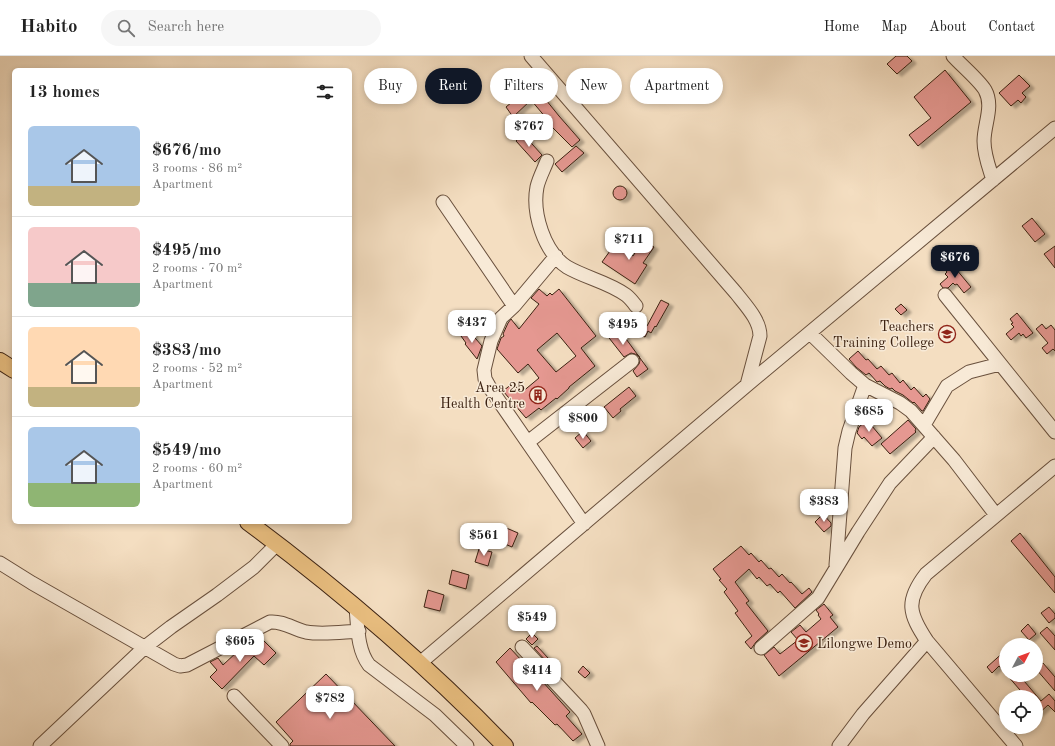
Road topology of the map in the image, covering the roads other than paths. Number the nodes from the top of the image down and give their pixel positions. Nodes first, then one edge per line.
1 (531, 56) edge
2 (953, 56) edge
3 (1055, 128) edge
4 (547, 161) dead end
5 (993, 180) junction
6 (443, 202) dead end
7 (556, 256) junction
8 (945, 295) dead end
9 (514, 306) junction
10 (636, 306) dead end
11 (810, 333) junction
12 (0, 361) edge
13 (632, 361) dead end
14 (1000, 364) junction
15 (12, 369) edge
16 (748, 385) junction
17 (865, 385) junction
18 (924, 425) junction
19 (1055, 432) edge
20 (934, 437) junction
21 (528, 442) junction
22 (1055, 466) edge
23 (996, 515) junction
24 (251, 524) edge
25 (584, 524) junction
26 (277, 544) junction
27 (0, 563) edge
28 (836, 570) junction
29 (356, 608) junction
30 (359, 631) junction
31 (927, 640) junction
32 (145, 647) junction
33 (522, 647) dead end
34 (762, 648) dead end
35 (420, 663) junction
36 (234, 696) dead end
37 (40, 746) edge
38 (282, 746) edge
39 (467, 746) edge
40 (505, 746) edge
41 (598, 746) edge
42 (839, 746) edge
43 (1016, 746) edge

1 - 16 street
2 - 5 street
3 - 5 street
4 - 7 street
5 - 11 street
6 - 9 street
7 - 9 street
7 - 10 street
8 - 14 street
9 - 21 street
11 - 16 street
11 - 17 street
12 - 15 main road
13 - 21 street
14 - 18 street
14 - 19 street
16 - 25 street
17 - 18 street
17 - 28 street
18 - 20 street
20 - 23 street
20 - 28 street
21 - 25 street
22 - 23 street
23 - 31 street
24 - 26 main road
25 - 35 street
26 - 29 main road
26 - 32 street
27 - 32 street
28 - 34 street
29 - 30 street
29 - 35 main road
30 - 32 street
30 - 39 street
31 - 42 street
31 - 43 street
32 - 37 street
33 - 41 street
35 - 40 main road
36 - 38 street

